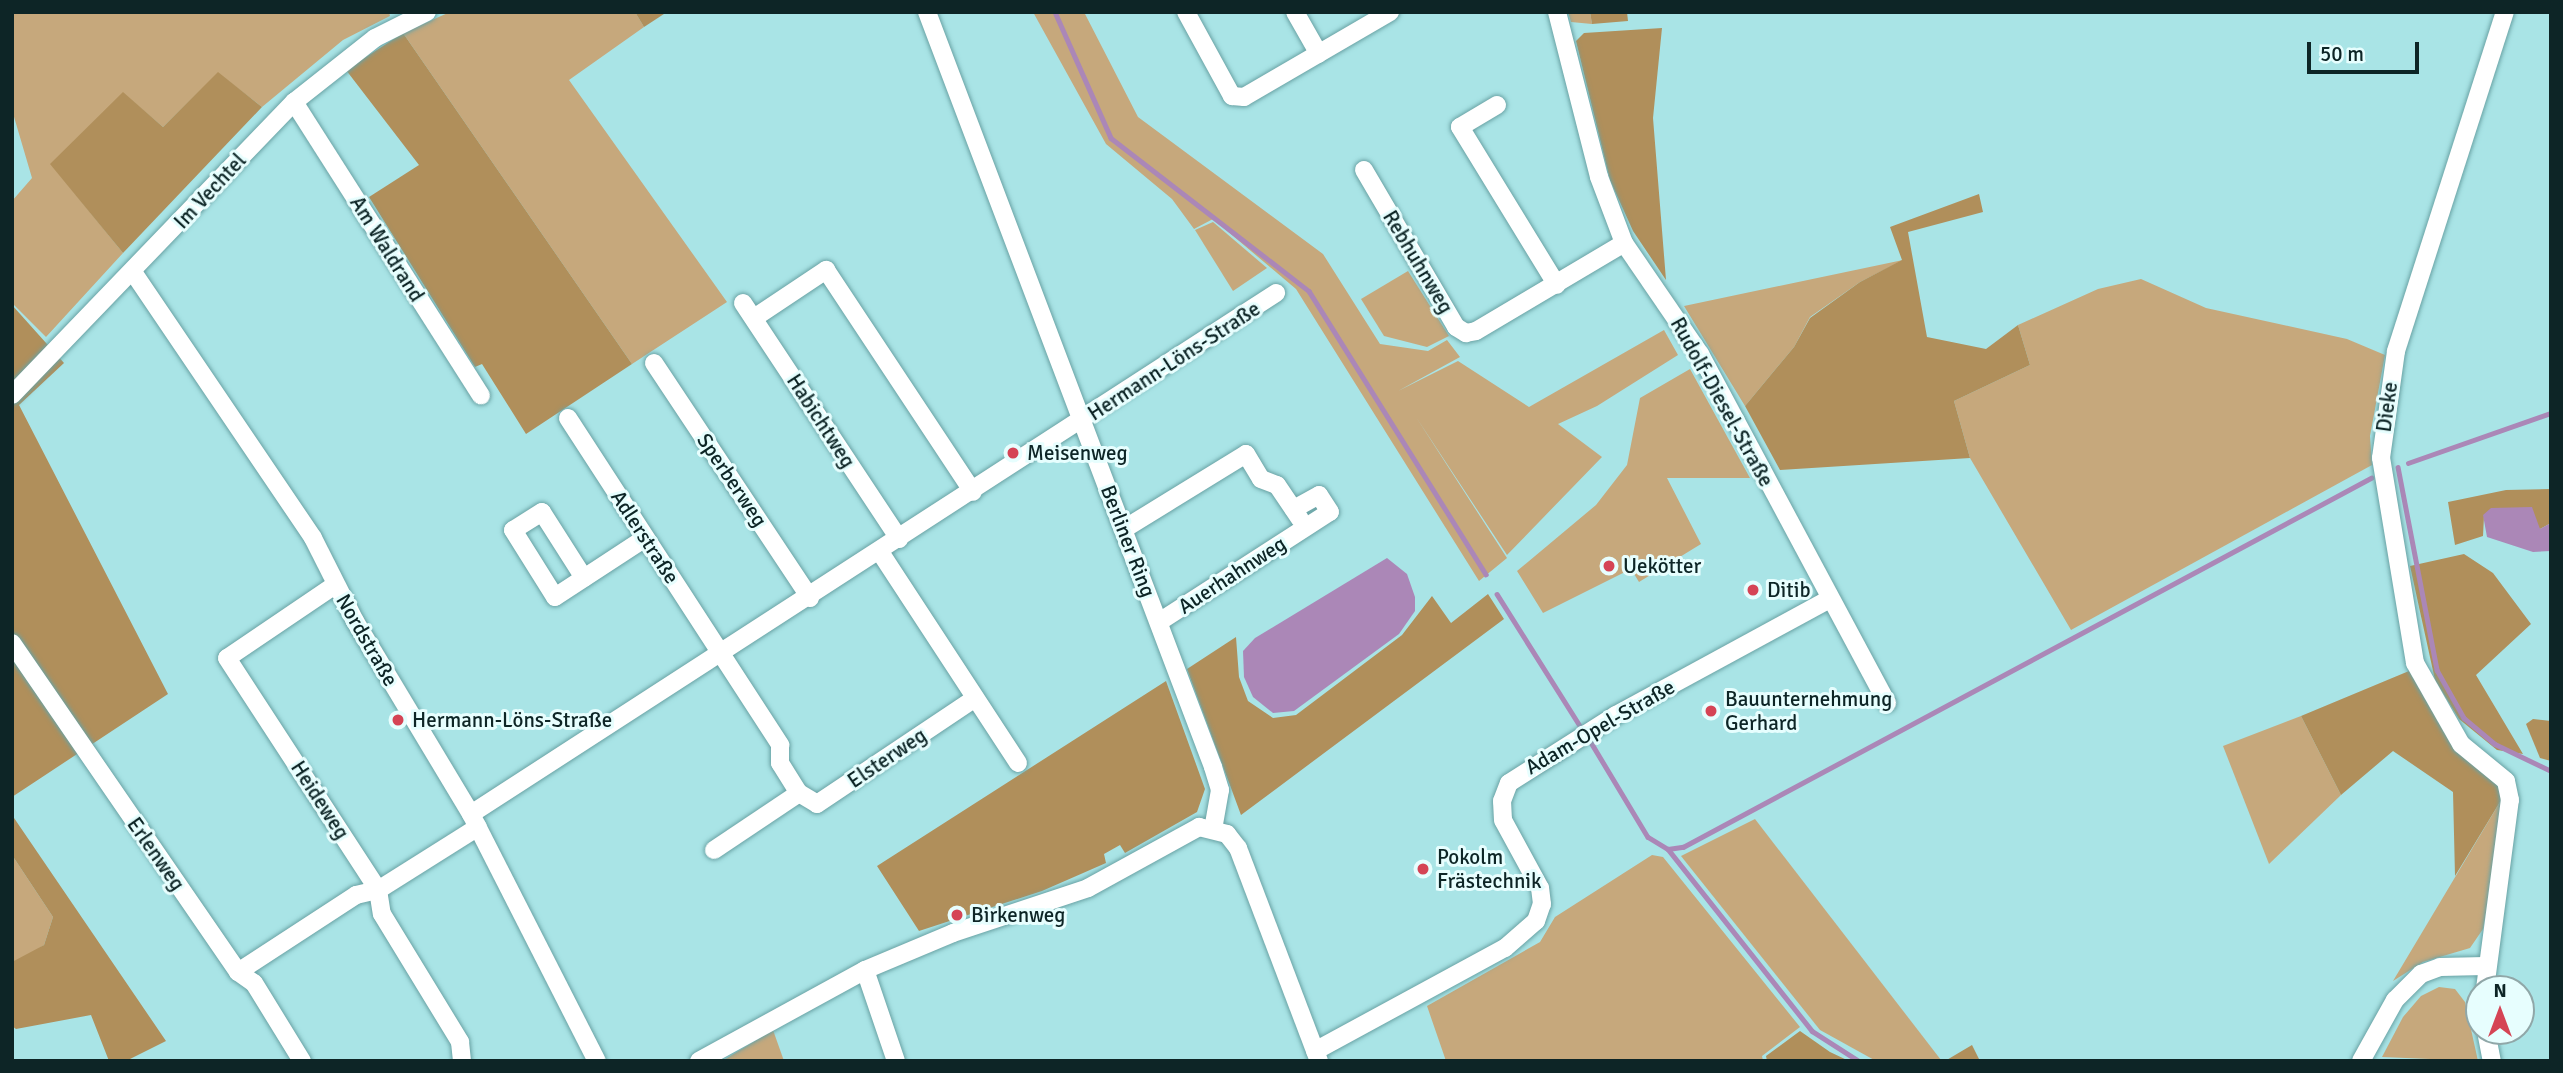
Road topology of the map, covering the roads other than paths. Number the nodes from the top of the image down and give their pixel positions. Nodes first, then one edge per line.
1 (427, 12) edge
2 (926, 12) edge
3 (1186, 12) edge
4 (1295, 12) edge
5 (1390, 12) edge
6 (1557, 12) edge
7 (2505, 12) edge
8 (1319, 54) junction
9 (294, 102) junction
10 (1497, 105) dead end
11 (1364, 170) dead end
12 (1624, 243) junction
13 (132, 272) junction
14 (1557, 285) junction
15 (1276, 293) dead end
16 (743, 303) dead end
17 (754, 318) junction
18 (653, 363) dead end
19 (12, 395) edge
20 (481, 396) dead end
21 (568, 418) dead end
22 (1082, 421) junction
23 (973, 492) junction
24 (1294, 509) junction
25 (1306, 527) junction
26 (1124, 529) junction
27 (645, 538) junction
28 (899, 539) junction
29 (880, 552) junction
30 (584, 578) junction
31 (335, 585) junction
32 (810, 598) junction
33 (1830, 599) junction
34 (1159, 622) junction
35 (12, 643) edge
36 (722, 655) junction
37 (974, 699) junction
38 (1887, 703) dead end
39 (1018, 762) dead end
40 (799, 793) junction
41 (475, 821) junction
42 (1213, 828) junction
43 (714, 850) dead end
44 (378, 890) junction
45 (2485, 965) junction
46 (865, 970) junction
47 (238, 972) junction
48 (2485, 975) edge
49 (1317, 1056) edge
50 (302, 1061) edge
51 (462, 1061) edge
52 (597, 1061) edge
53 (699, 1061) edge
54 (896, 1061) edge
55 (2361, 1061) edge

1 - 9 street, Im Vechtel
2 - 22 street, Berliner Ring
3 - 8 street
4 - 8 street
5 - 8 street
6 - 12 street, Rudolf-Diesel-Straße
7 - 45 street, Dieke
9 - 13 street, Im Vechtel
9 - 20 street, Am Waldrand
10 - 14 street
11 - 14 street, Rebhuhnweg
12 - 14 street, Rebhuhnweg
12 - 33 street, Rudolf-Diesel-Straße
13 - 19 street, Im Vechtel
13 - 31 street, Nordstraße
15 - 22 street, Hermann-Löns-Straße
16 - 17 street, Habichtweg
17 - 23 street
17 - 28 street, Habichtweg
18 - 32 street, Sperberweg
21 - 27 street, Adlerstraße
22 - 23 street, Hermann-Löns-Straße
22 - 26 street, Berliner Ring
23 - 28 street, Hermann-Löns-Straße
24 - 25 street, Auerhahnweg
24 - 25 street, Auerhahnweg
24 - 26 street, Auerhahnweg
25 - 34 street, Auerhahnweg
26 - 34 street, Berliner Ring
27 - 30 street
27 - 36 street, Adlerstraße
28 - 29 street, Hermann-Löns-Straße
29 - 32 street, Hermann-Löns-Straße
29 - 37 street
30 - 30 street
31 - 41 street, Nordstraße
31 - 44 street, Heideweg
32 - 36 street, Hermann-Löns-Straße
33 - 38 street, Rudolf-Diesel-Straße
33 - 49 street, Adam-Opel-Straße
34 - 42 street, Berliner Ring
35 - 47 street, Erlenweg
36 - 40 street
36 - 41 street, Hermann-Löns-Straße
37 - 39 street
37 - 40 street, Elsterweg
40 - 43 street
41 - 44 street, Hermann-Löns-Straße
41 - 52 street, Nordstraße
42 - 46 street
42 - 49 street
44 - 47 street, Hermann-Löns-Straße
44 - 51 street, Heideweg
45 - 48 street
45 - 55 street
46 - 53 street
46 - 54 street
47 - 50 street, Erlenweg

